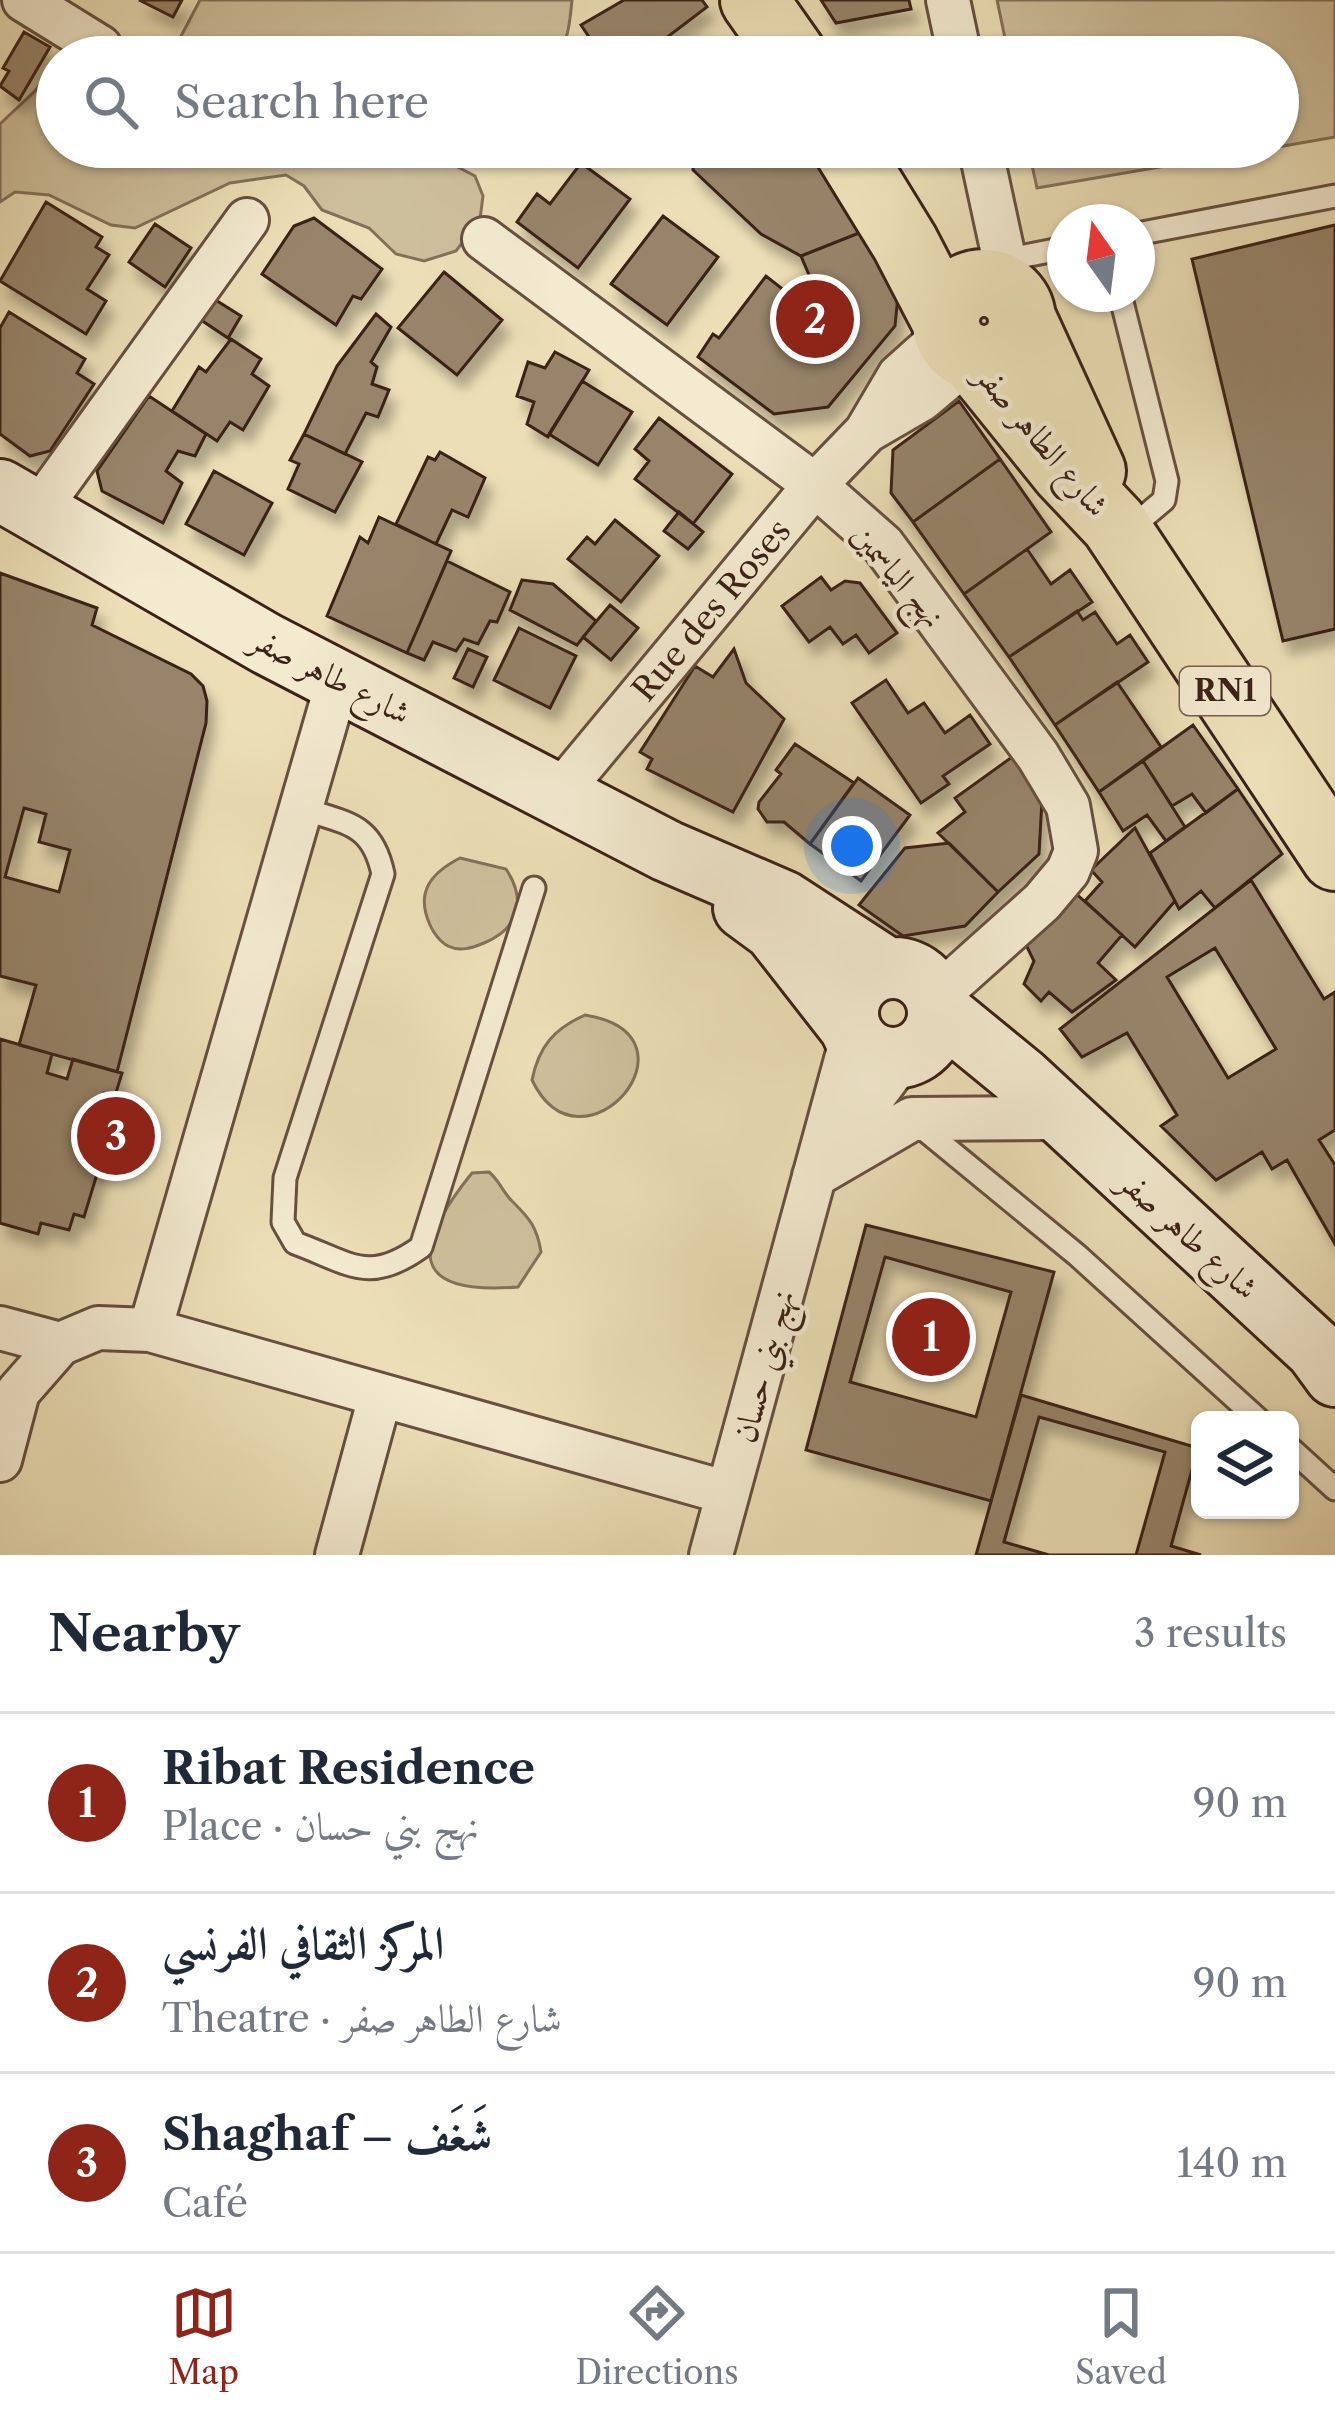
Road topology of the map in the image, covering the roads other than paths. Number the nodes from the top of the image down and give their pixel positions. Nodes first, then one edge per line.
1 (24, 0) edge
2 (754, 0) edge
3 (948, 0) edge
4 (82, 36) edge
5 (779, 36) edge
6 (956, 36) edge
7 (859, 168) edge
8 (889, 168) edge
9 (981, 168) edge
10 (1335, 196) edge
11 (248, 220) dead end
12 (1155, 231) edge
13 (484, 239) dead end
14 (1047, 262) edge
15 (986, 310) junction
16 (1125, 312) edge
17 (815, 485) junction
18 (18, 501) edge
19 (1118, 530) junction
20 (338, 680) junction
21 (560, 792) junction
22 (301, 808) junction
23 (1335, 857) edge
24 (534, 888) dead end
25 (898, 1020) junction
26 (1061, 1118) junction
27 (912, 1119) junction
28 (814, 1176) junction
29 (0, 1328) edge
30 (150, 1330) junction
31 (60, 1344) junction
32 (1329, 1362) edge
33 (380, 1397) junction
34 (1249, 1411) edge
35 (1299, 1456) edge
36 (0, 1460) edge
37 (1335, 1489) edge
38 (728, 1493) junction
39 (337, 1555) edge
40 (711, 1555) edge

1 - 4 street
2 - 5 main road
3 - 6 street
7 - 15 main road, شارع الطاهر صفر / RN1
8 - 15 main road, شارع الطاهر صفر / RN1
9 - 15 street
10 - 12 lane
11 - 18 street
13 - 17 street, نهج الياسمين
14 - 15 lane
15 - 17 street, Rue des Roses
15 - 19 main road, شارع الطاهر صفر / RN1
16 - 19 lane
17 - 21 street, Rue des Roses
17 - 25 street, نهج الياسمين
18 - 20 main road, شارع طاهر صفر
19 - 23 main road, شارع الطاهر صفر / RN1
20 - 21 main road, شارع طاهر صفر
20 - 22 street
21 - 25 main road, شارع طاهر صفر
22 - 24 lane
22 - 30 street
25 - 26 main road, شارع طاهر صفر
25 - 27 street
25 - 28 street, نهج بني حسان
26 - 27 street
26 - 32 main road, شارع طاهر صفر
27 - 28 street
27 - 34 lane
28 - 38 street, نهج بني حسان
29 - 31 street
30 - 31 street
30 - 33 street
31 - 36 street
33 - 38 street
33 - 39 street
35 - 37 lane
38 - 40 street, نهج بني حسان

